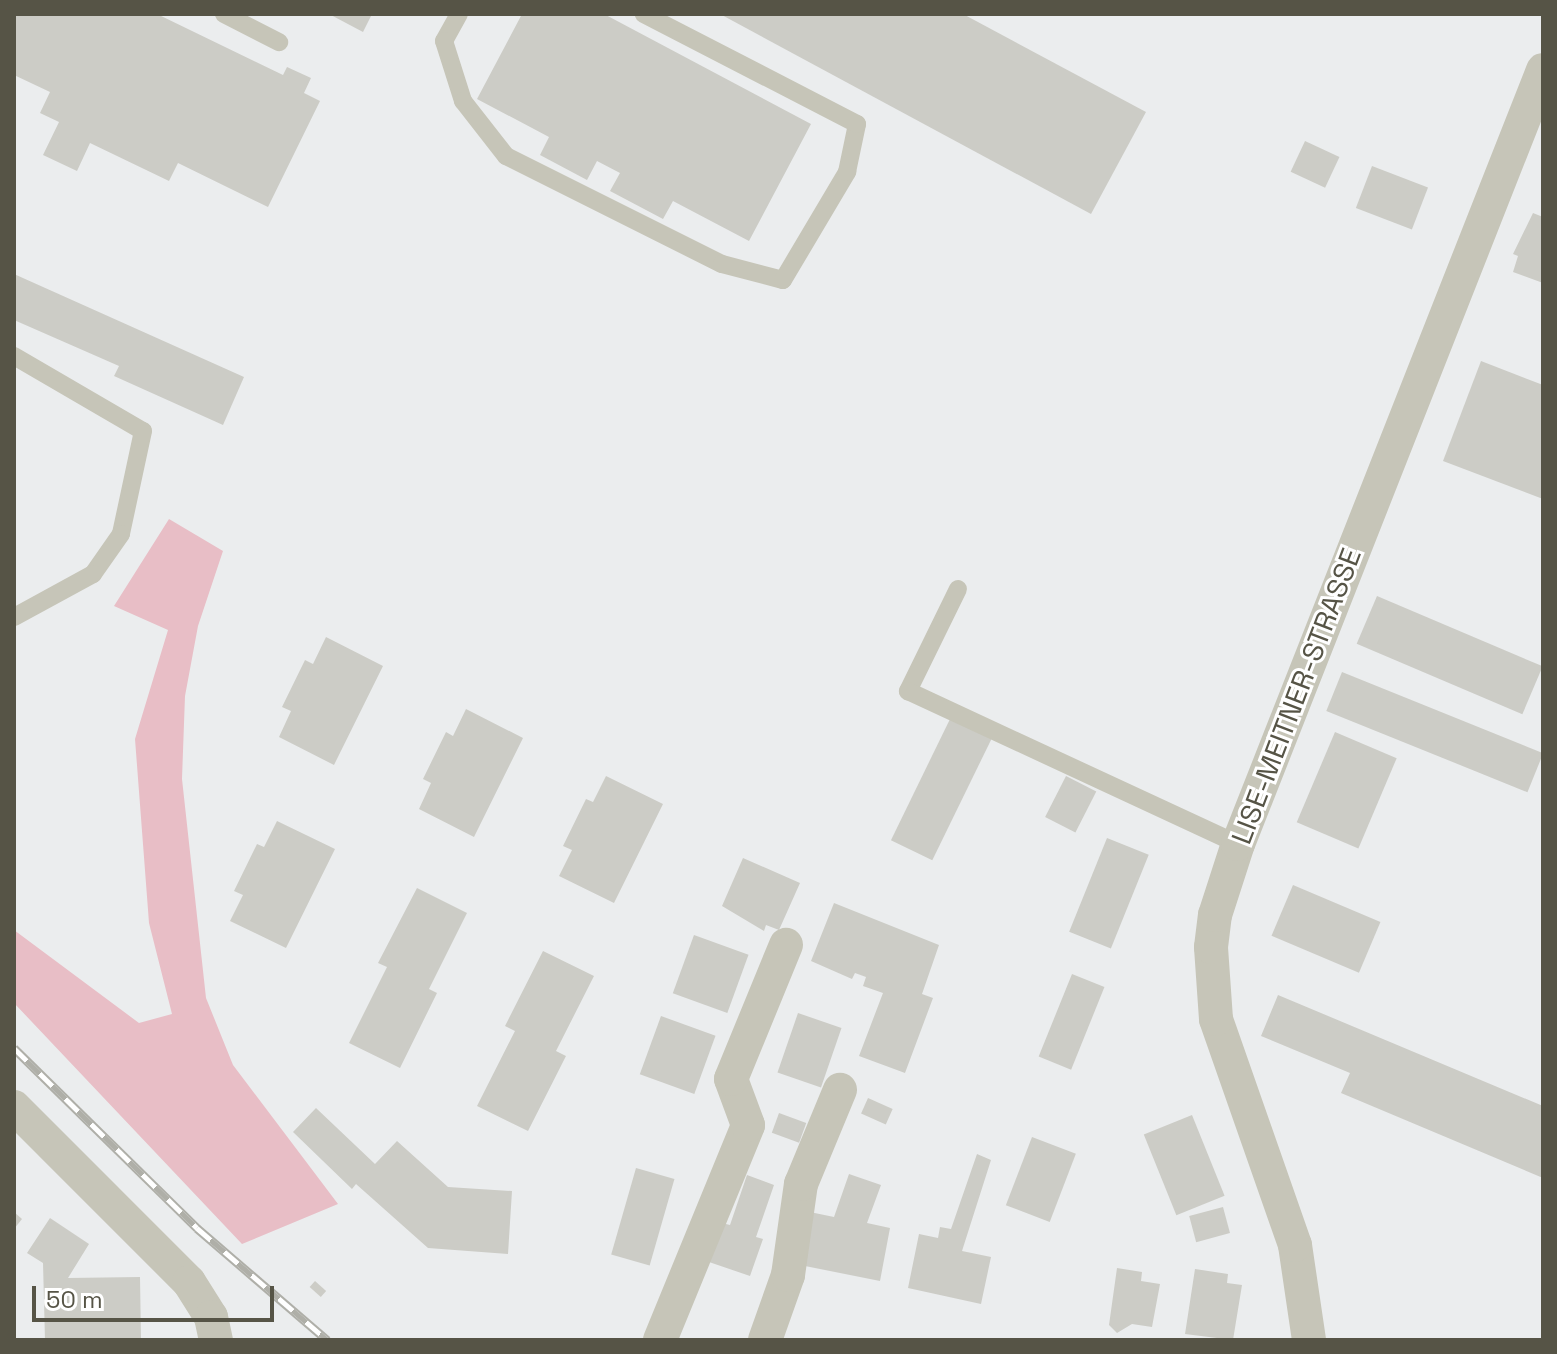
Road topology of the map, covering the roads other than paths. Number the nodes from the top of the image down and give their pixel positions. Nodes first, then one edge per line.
1 (224, 14) edge
2 (459, 14) edge
3 (644, 14) edge
4 (279, 42) dead end
5 (1543, 70) edge
6 (14, 356) edge
7 (958, 589) dead end
8 (14, 617) edge
9 (1238, 844) junction
10 (786, 945) dead end
11 (840, 1090) dead end
12 (14, 1107) edge
13 (216, 1340) edge
14 (660, 1340) edge
15 (765, 1340) edge
16 (1309, 1340) edge

1 - 4 lane
2 - 3 lane
5 - 9 street, LISE-MEITNER-STRASSE
6 - 8 lane
7 - 9 lane
9 - 16 street, LISE-MEITNER-STRASSE
10 - 14 street
11 - 15 street
12 - 13 street

